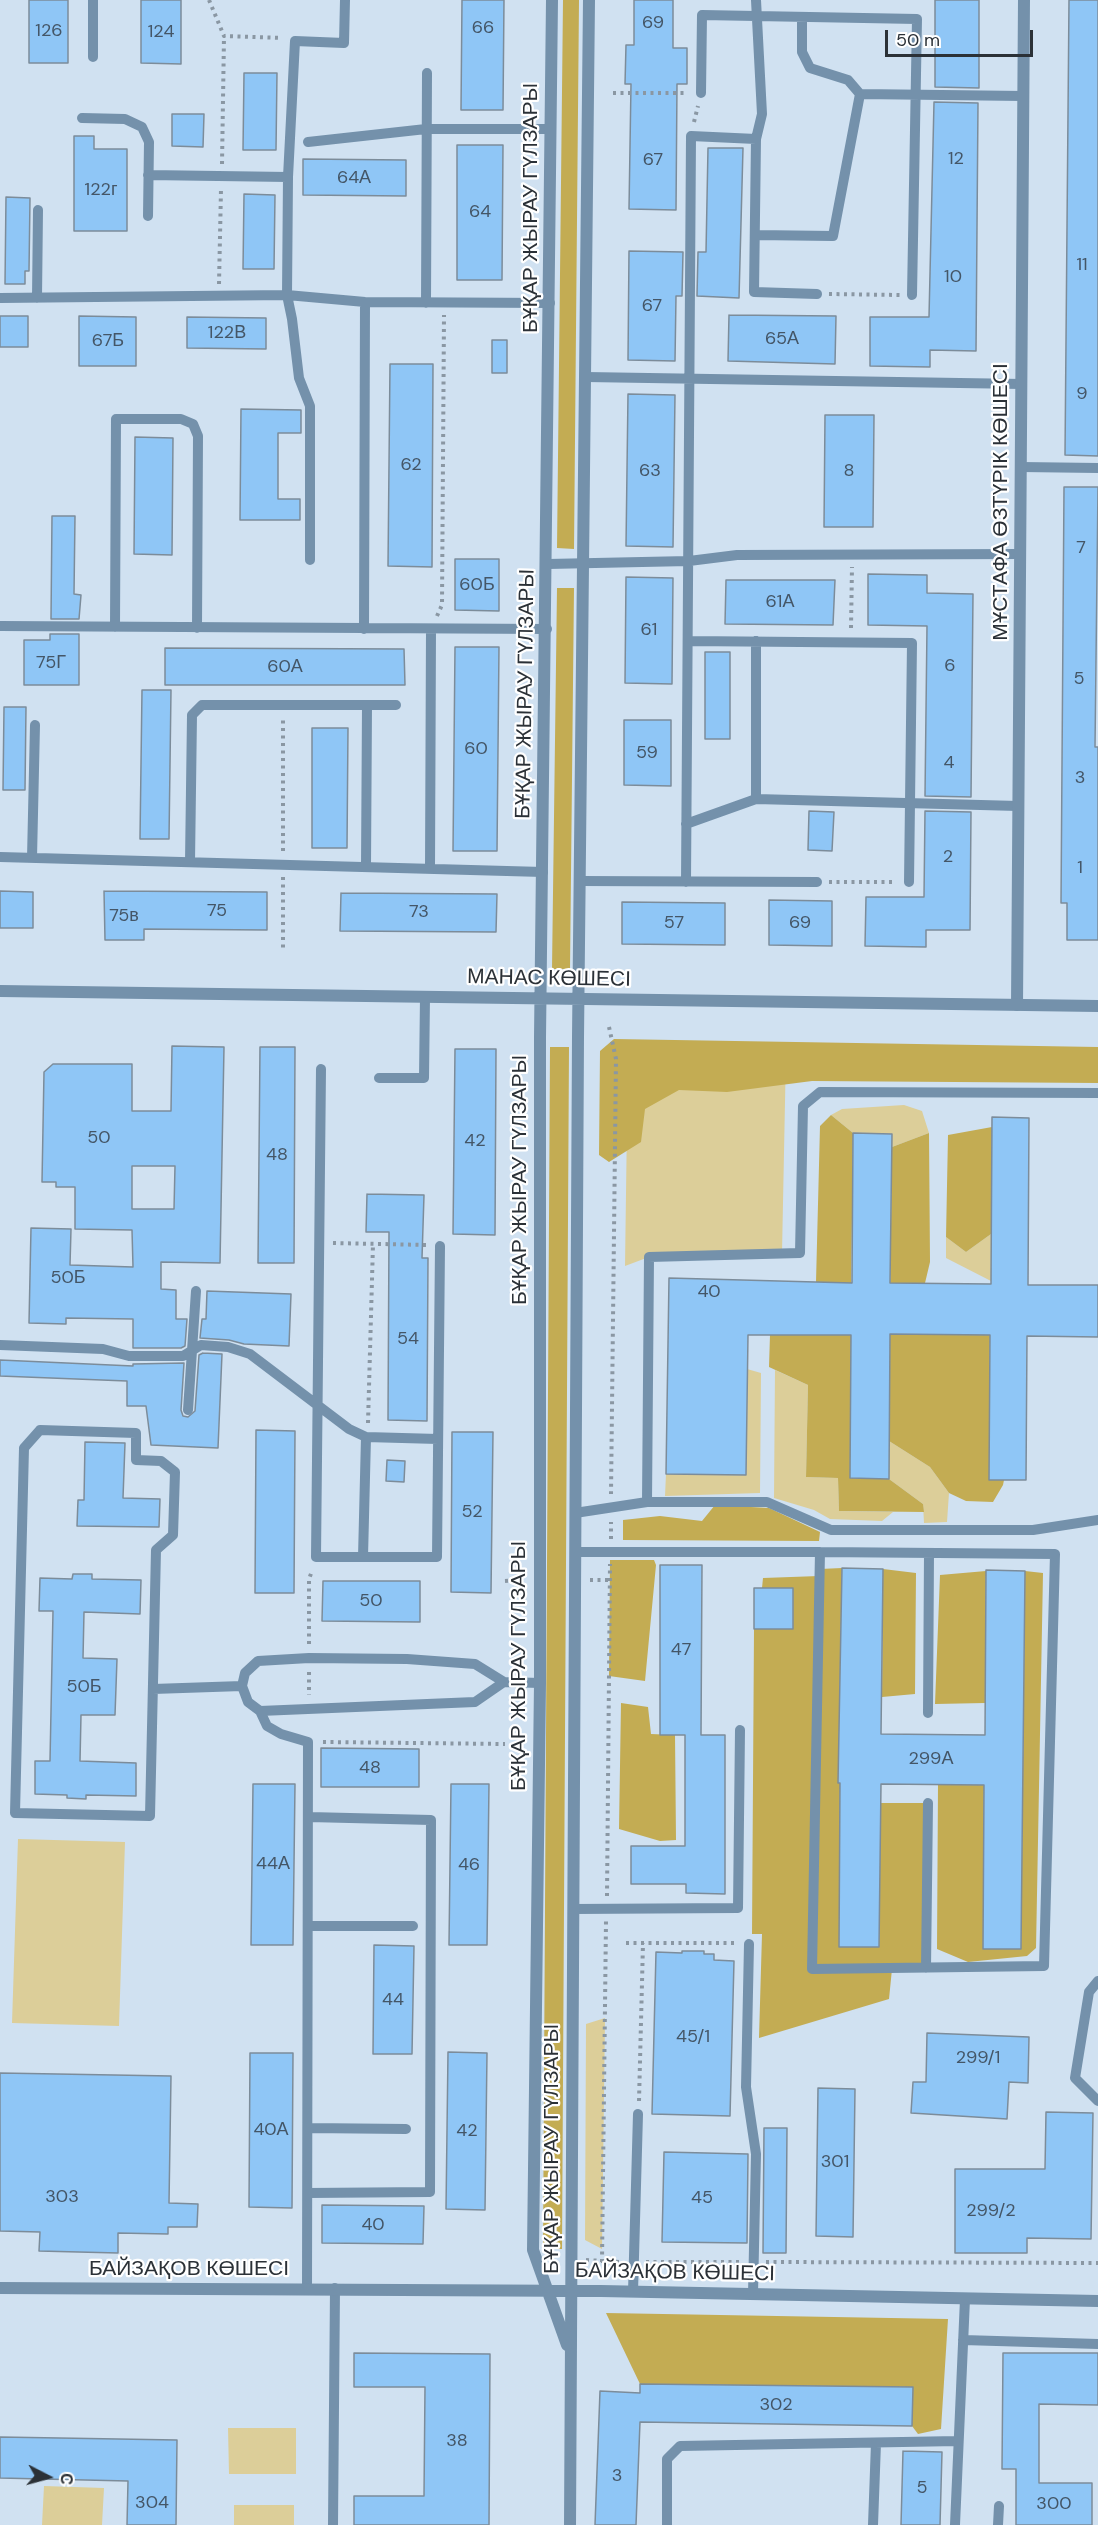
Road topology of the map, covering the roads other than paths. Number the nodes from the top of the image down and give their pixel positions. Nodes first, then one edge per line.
1 (93, 0) edge
2 (345, 0) edge
3 (552, 0) edge
4 (589, 0) edge
5 (756, 0) edge
6 (1024, 0) edge
7 (755, 16) junction
8 (802, 17) junction
9 (93, 57) dead end
10 (427, 73) dead end
11 (701, 93) road end
12 (860, 94) junction
13 (916, 94) junction
14 (1023, 96) junction
15 (82, 118) dead end
16 (426, 129) junction
17 (551, 129) junction
18 (756, 139) junction
19 (308, 142) dead end
20 (148, 175) junction
21 (288, 177) junction
22 (38, 210) dead end
23 (148, 216) dead end
24 (755, 235) junction
25 (817, 294) road end
26 (287, 295) junction
27 (912, 295) road end
28 (0, 298) edge
29 (37, 298) junction
30 (365, 302) junction
31 (426, 303) junction
32 (550, 303) junction
33 (586, 376) junction
34 (690, 378) junction
35 (1022, 384) junction
36 (1021, 467) junction
37 (1098, 468) edge
38 (1021, 554) junction
39 (310, 560) dead end
40 (689, 561) junction
41 (584, 563) junction
42 (548, 564) junction
43 (0, 626) edge
44 (116, 627) junction
45 (197, 628) junction
46 (364, 629) junction
47 (431, 629) junction
48 (547, 629) junction
49 (688, 640) junction
50 (756, 641) junction
51 (366, 705) junction
52 (396, 705) dead end
53 (35, 725) dead end
54 (756, 800) junction
55 (910, 803) junction
56 (1018, 806) junction
57 (686, 824) junction
58 (0, 857) edge
59 (32, 858) junction
60 (190, 862) junction
61 (366, 867) junction
62 (430, 869) junction
63 (543, 872) junction
64 (581, 881) junction
65 (686, 882) junction
66 (817, 882) road end
67 (909, 882) road end
68 (0, 991) edge
69 (425, 997) junction
70 (541, 998) junction
71 (579, 999) junction
72 (1017, 1005) junction
73 (1098, 1006) edge
74 (321, 1069) dead end
75 (379, 1078) dead end
76 (1098, 1093) edge
77 (440, 1246) road end
78 (196, 1291) dead end
79 (0, 1345) edge
80 (192, 1350) junction
81 (316, 1406) junction
82 (188, 1410) dead end
83 (366, 1437) junction
84 (438, 1438) junction
85 (647, 1502) junction
86 (575, 1513) junction
87 (1098, 1520) edge
88 (575, 1552) junction
89 (820, 1552) junction
90 (929, 1553) junction
91 (363, 1557) junction
92 (504, 1682) junction
93 (540, 1683) junction
94 (242, 1686) junction
95 (153, 1689) junction
96 (260, 1711) junction
97 (928, 1713) dead end
98 (740, 1730) dead end
99 (927, 1803) dead end
100 (309, 1817) junction
101 (573, 1909) junction
102 (308, 1926) junction
103 (413, 1926) dead end
104 (749, 1944) road end
105 (926, 1968) junction
106 (1098, 1981) edge
107 (1098, 2101) edge
108 (638, 2114) road end
109 (308, 2128) junction
110 (405, 2129) dead end
111 (308, 2193) junction
112 (0, 2288) edge
113 (335, 2288) junction
114 (307, 2289) junction
115 (548, 2290) junction
116 (571, 2291) junction
117 (633, 2292) junction
118 (753, 2294) junction
119 (965, 2299) junction
120 (1098, 2301) edge
121 (963, 2340) junction
122 (1098, 2344) edge
123 (571, 2354) junction
124 (958, 2441) junction
125 (876, 2443) junction
126 (999, 2506) dead end
127 (333, 2525) edge
128 (570, 2525) edge
129 (666, 2525) edge
130 (873, 2525) edge
131 (955, 2525) edge
132 (999, 2525) edge

1 - 9 lane
2 - 21 lane
3 - 17 street, БҰҚАР ЖЫРАУ ГҮЛЗАРЫ
4 - 33 street, БҰҚАР ЖЫРАУ ГҮЛЗАРЫ
5 - 7 lane
6 - 14 street, МҰСТАФА ӨЗТҮРІК КӨШЕСІ
7 - 8 lane
7 - 11 lane
7 - 18 lane
8 - 12 lane
8 - 13 lane
10 - 16 lane
12 - 13 lane
12 - 24 lane
13 - 14 lane
13 - 27 lane
14 - 35 street, МҰСТАФА ӨЗТҮРІК КӨШЕСІ
15 - 20 lane
16 - 17 lane
16 - 19 lane
16 - 31 lane
17 - 32 street, БҰҚАР ЖЫРАУ ГҮЛЗАРЫ
18 - 24 lane
18 - 34 lane
20 - 21 lane
20 - 23 lane
21 - 26 lane
22 - 29 lane
24 - 25 lane
26 - 29 lane
26 - 30 lane
26 - 39 lane
28 - 29 lane
30 - 31 lane
30 - 46 lane
31 - 32 lane
32 - 42 street, БҰҚАР ЖЫРАУ ГҮЛЗАРЫ
33 - 34 lane
33 - 41 street, БҰҚАР ЖЫРАУ ГҮЛЗАРЫ
34 - 35 lane
34 - 40 lane
35 - 36 street, МҰСТАФА ӨЗТҮРІК КӨШЕСІ
36 - 37 lane
36 - 38 street, МҰСТАФА ӨЗТҮРІК КӨШЕСІ
38 - 40 lane
38 - 56 street, МҰСТАФА ӨЗТҮРІК КӨШЕСІ
40 - 41 lane
40 - 49 lane
41 - 42 lane
41 - 64 street, БҰҚАР ЖЫРАУ ГҮЛЗАРЫ
42 - 48 street, БҰҚАР ЖЫРАУ ГҮЛЗАРЫ
43 - 44 lane
44 - 45 lane
44 - 45 lane
45 - 46 lane
46 - 47 lane
47 - 48 lane
47 - 62 lane
48 - 63 street, БҰҚАР ЖЫРАУ ГҮЛЗАРЫ
49 - 50 lane
49 - 57 lane
50 - 54 lane
50 - 55 lane
51 - 52 lane
51 - 60 lane
51 - 61 lane
53 - 59 lane
54 - 55 lane
54 - 57 lane
55 - 56 lane
55 - 67 lane
56 - 72 street, МҰСТАФА ӨЗТҮРІК КӨШЕСІ
57 - 65 lane
58 - 59 lane
59 - 60 lane
60 - 61 lane
61 - 62 lane
62 - 63 lane
63 - 70 street, БҰҚАР ЖЫРАУ ГҮЛЗАРЫ
64 - 65 lane
64 - 71 street, БҰҚАР ЖЫРАУ ГҮЛЗАРЫ
65 - 66 lane
68 - 69 street, МАНАС КӨШЕСІ
69 - 70 street, МАНАС КӨШЕСІ
69 - 75 lane
70 - 71 street, МАНАС КӨШЕСІ
70 - 93 street, БҰҚАР ЖЫРАУ ГҮЛЗАРЫ
71 - 72 street, МАНАС КӨШЕСІ
71 - 86 street, БҰҚАР ЖЫРАУ ГҮЛЗАРЫ
72 - 73 street, МАНАС КӨШЕСІ
74 - 81 lane
76 - 85 lane
77 - 84 lane
78 - 80 lane
79 - 80 lane
80 - 81 lane
80 - 82 lane
81 - 83 lane
81 - 91 lane
83 - 84 lane
83 - 91 lane
84 - 91 lane
85 - 86 lane
85 - 87 lane
86 - 88 street, БҰҚАР ЖЫРАУ ГҮЛЗАРЫ
88 - 89 lane
88 - 101 street, БҰҚАР ЖЫРАУ ГҮЛЗАРЫ
89 - 90 lane
89 - 105 lane
90 - 97 lane
90 - 105 lane
92 - 93 lane
92 - 94 lane
92 - 96 lane
93 - 115 street, БҰҚАР ЖЫРАУ ГҮЛЗАРЫ
94 - 95 lane
94 - 96 lane
95 - 95 lane
96 - 100 lane
98 - 101 lane
99 - 105 lane
100 - 102 lane
100 - 111 lane
101 - 116 street, БҰҚАР ЖЫРАУ ГҮЛЗАРЫ
102 - 103 lane
102 - 109 lane
104 - 118 lane
106 - 107 lane
108 - 117 lane
109 - 110 lane
109 - 111 lane
111 - 114 lane
112 - 114 street, БАЙЗАҚОВ КӨШЕСІ
113 - 114 street, БАЙЗАҚОВ КӨШЕСІ
113 - 115 street, БАЙЗАҚОВ КӨШЕСІ
113 - 127 lane
115 - 116 street, БАЙЗАҚОВ КӨШЕСІ
115 - 123 street, БҰҚАР ЖЫРАУ ГҮЛЗАРЫ
116 - 117 street, БАЙЗАҚОВ КӨШЕСІ
116 - 123 street, БҰҚАР ЖЫРАУ ГҮЛЗАРЫ
117 - 118 street, БАЙЗАҚОВ КӨШЕСІ
118 - 119 street, БАЙЗАҚОВ КӨШЕСІ
119 - 120 street, БАЙЗАҚОВ КӨШЕСІ
119 - 121 lane
121 - 122 lane
121 - 124 lane
123 - 128 street, БҰҚАР ЖЫРАУ ГҮЛЗАРЫ
124 - 125 lane
124 - 131 lane
125 - 129 lane
125 - 130 lane
126 - 132 lane

